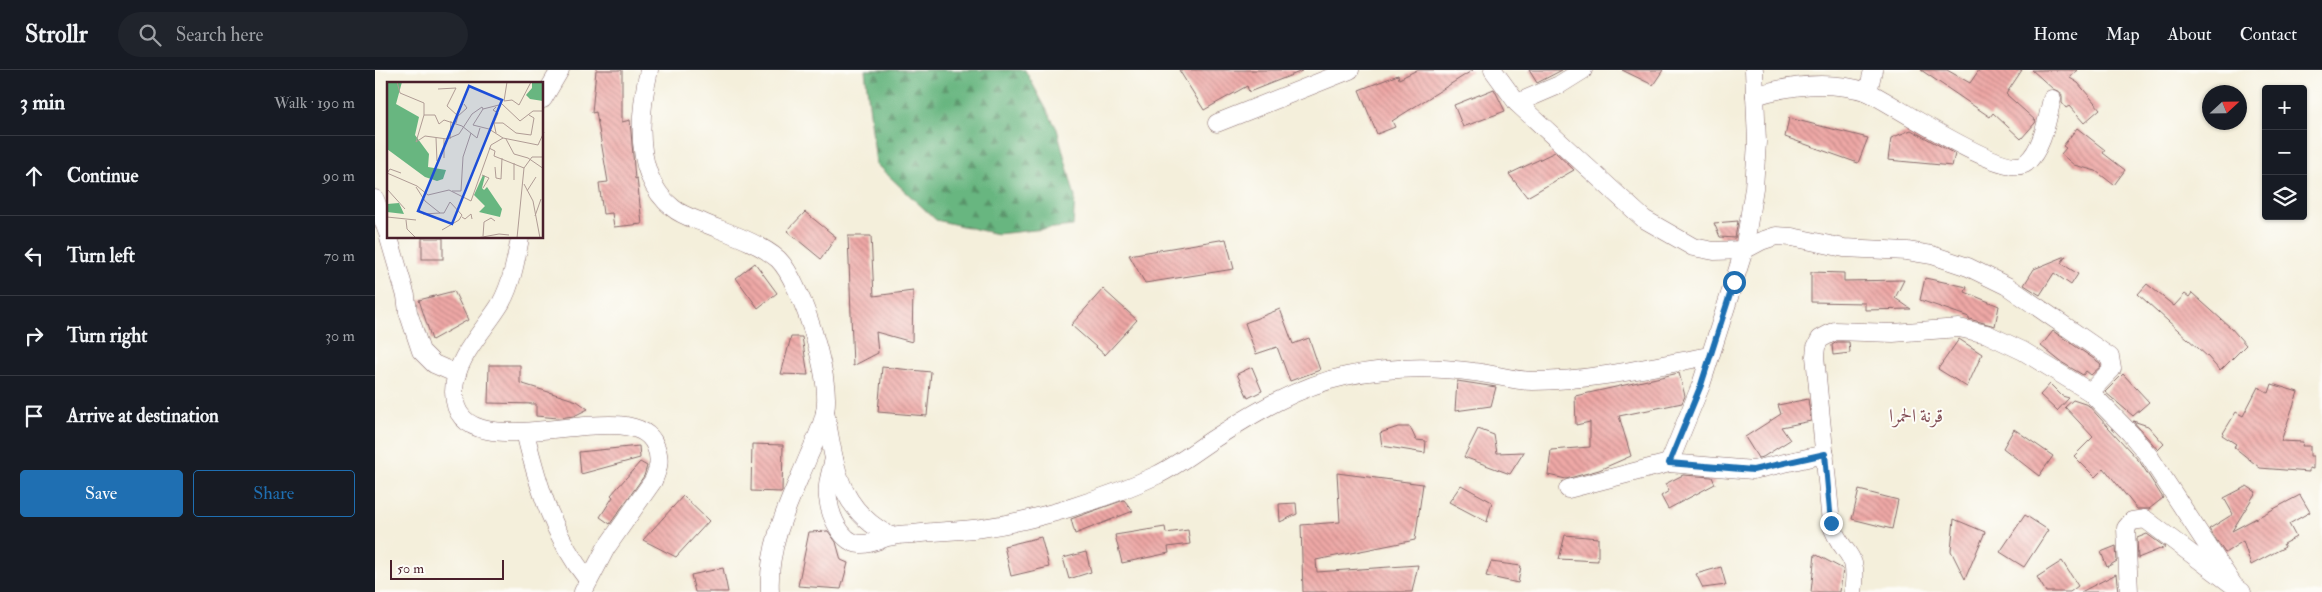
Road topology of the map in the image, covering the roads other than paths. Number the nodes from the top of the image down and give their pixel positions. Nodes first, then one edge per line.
1 (560, 70) edge
2 (649, 70) edge
3 (1350, 70) edge
4 (1493, 70) edge
5 (1583, 70) edge
6 (1754, 70) edge
7 (1873, 70) edge
8 (1868, 92) junction
9 (544, 96) edge
10 (1755, 96) junction
11 (2052, 99) dead end
12 (1517, 103) junction
13 (1217, 123) dead end
14 (375, 199) edge
15 (387, 232) edge
16 (390, 239) edge
17 (520, 239) edge
18 (1744, 250) junction
19 (1709, 356) junction
20 (457, 374) junction
21 (2090, 392) junction
22 (825, 411) junction
23 (525, 432) junction
24 (1825, 454) junction
25 (834, 459) junction
26 (1669, 463) junction
27 (1568, 489) dead end
28 (890, 536) junction
29 (586, 586) edge
30 (2237, 587) edge
31 (770, 592) edge
32 (1853, 592) edge
33 (2129, 592) edge

1 - 9 street
2 - 22 street
3 - 13 street
4 - 12 street
5 - 12 street
6 - 10 street
7 - 8 street
8 - 10 street
8 - 11 street
10 - 18 street
12 - 18 street
14 - 15 street
16 - 20 street
17 - 20 street
18 - 19 street
18 - 21 street
19 - 26 street
19 - 28 street
20 - 23 street
21 - 24 street
21 - 30 street
22 - 25 street
22 - 31 street
23 - 29 street
23 - 29 street
24 - 26 street
24 - 32 street
25 - 28 street
25 - 28 street
26 - 27 street
30 - 33 street

